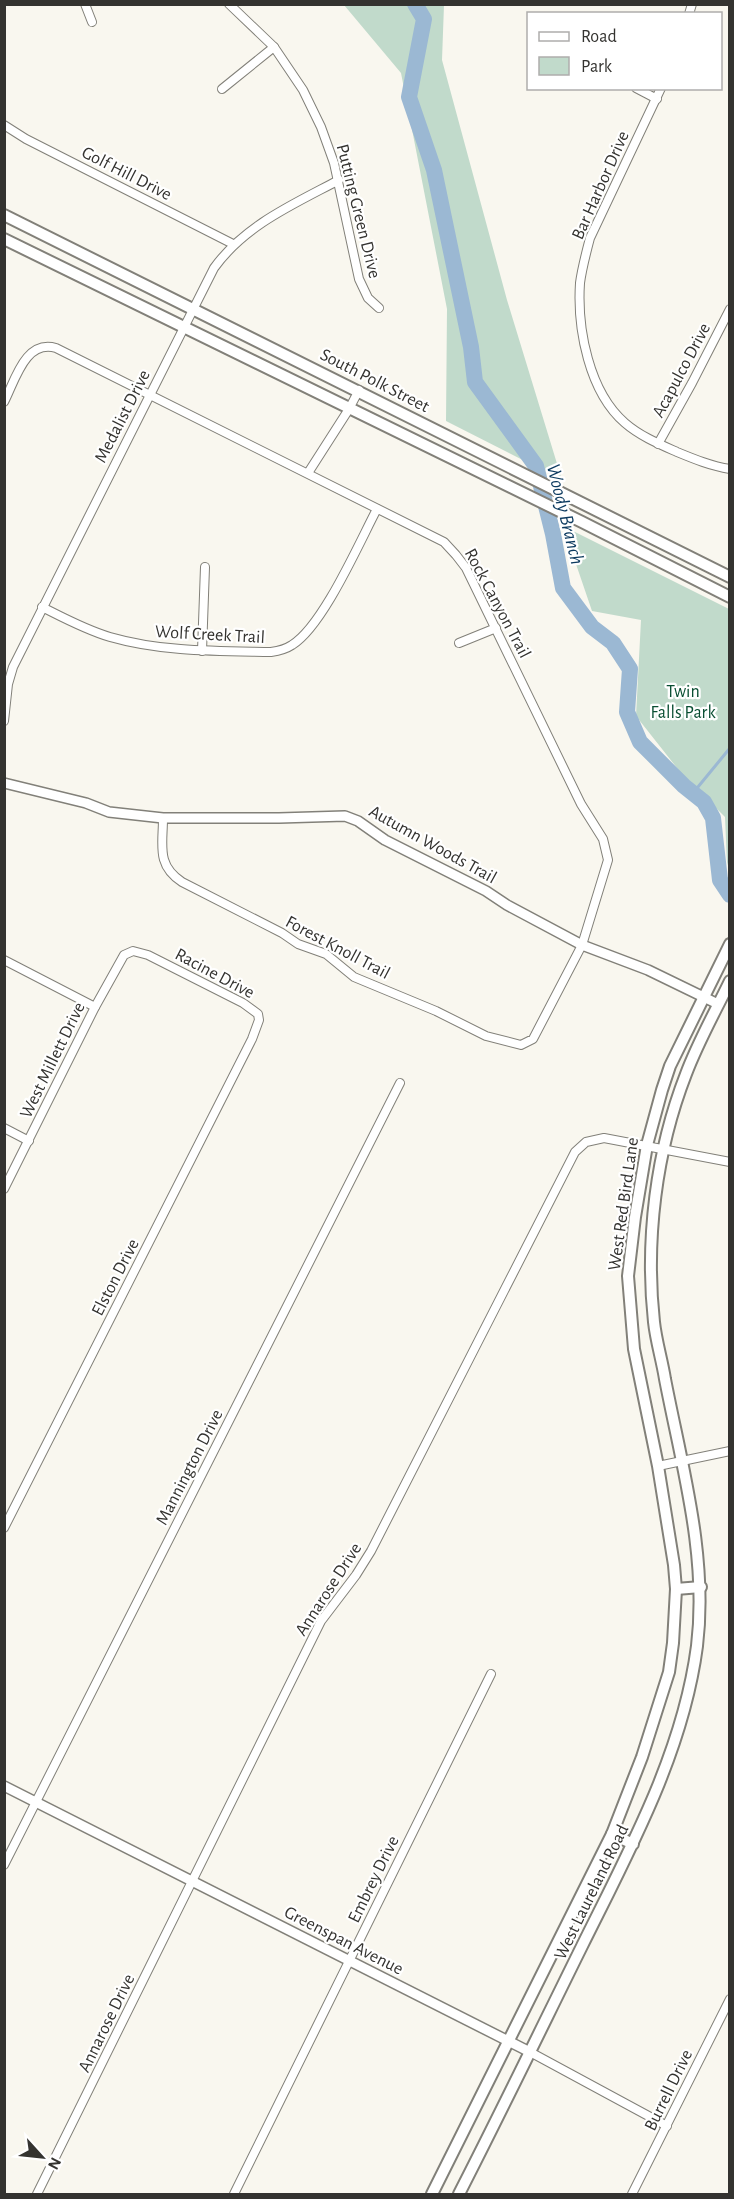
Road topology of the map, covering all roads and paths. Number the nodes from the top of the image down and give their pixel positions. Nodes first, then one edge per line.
1 (85, 4) edge
2 (230, 4) edge
3 (92, 22) dead end
4 (274, 47) junction
5 (222, 90) dead end
6 (640, 90) edge
7 (660, 90) edge
8 (657, 99) junction
9 (6, 128) edge
10 (339, 180) junction
11 (4, 215) edge
12 (4, 239) edge
13 (234, 244) junction
14 (193, 307) junction
15 (379, 308) dead end
16 (729, 309) edge
17 (184, 326) junction
18 (359, 390) junction
19 (150, 393) junction
20 (4, 402) edge
21 (349, 409) junction
22 (658, 444) junction
23 (729, 469) edge
24 (308, 473) junction
25 (377, 509) junction
26 (205, 567) dead end
27 (729, 577) edge
28 (729, 597) edge
29 (42, 607) junction
30 (496, 628) junction
31 (459, 643) dead end
32 (202, 651) junction
33 (4, 721) edge
34 (4, 783) edge
35 (163, 818) junction
36 (582, 945) junction
37 (728, 947) edge
38 (133, 951) joint
39 (4, 960) edge
40 (729, 981) edge
41 (703, 997) junction
42 (718, 1005) junction
43 (95, 1007) junction
44 (542, 1022) joint
45 (252, 1039) joint
46 (400, 1083) dead end
47 (4, 1128) edge
48 (29, 1141) junction
49 (647, 1145) junction
50 (663, 1149) junction
51 (729, 1162) edge
52 (4, 1189) edge
53 (729, 1451) edge
54 (681, 1462) junction
55 (658, 1466) junction
56 (4, 1528) edge
57 (701, 1587) junction
58 (676, 1590) junction
59 (491, 1674) dead end
60 (4, 1786) edge
61 (36, 1802) junction
62 (612, 1834) junction
63 (633, 1844) junction
64 (4, 1865) edge
65 (192, 1882) junction
66 (350, 1961) junction
67 (729, 1999) edge
68 (508, 2041) junction
69 (530, 2052) junction
70 (667, 2126) junction
71 (37, 2194) edge
72 (234, 2194) edge
73 (432, 2194) edge
74 (459, 2194) edge
75 (632, 2194) edge

1 - 3 street
2 - 4 street, Putting Green Drive
4 - 5 street
4 - 10 street, Putting Green Drive
6 - 8 street
7 - 8 street, Bar Harbor Drive
8 - 22 street, Bar Harbor Drive
9 - 13 street, Golf Hill Drive
10 - 13 street, Medalist Drive
10 - 15 street, Putting Green Drive
11 - 14 main road, South Polk Street
12 - 17 main road, South Polk Street
13 - 14 street, Medalist Drive
14 - 17 street, Medalist Drive
14 - 18 main road, South Polk Street
16 - 22 street, Acapulco Drive
17 - 19 street, Medalist Drive
17 - 21 main road, South Polk Street
18 - 21 street
18 - 27 main road, South Polk Street
19 - 20 street, Rock Canyon Trail
19 - 24 street, Rock Canyon Trail
19 - 29 street, Medalist Drive
21 - 24 street
21 - 28 main road, South Polk Street
22 - 23 street, Bar Harbor Drive
24 - 25 street, Rock Canyon Trail
25 - 30 street, Rock Canyon Trail
25 - 32 street, Wolf Creek Trail
26 - 32 street
29 - 32 street, Wolf Creek Trail
29 - 33 street, Medalist Drive
30 - 31 street
30 - 36 street, Rock Canyon Trail
34 - 35 street, Autumn Woods Trail
35 - 36 street, Autumn Woods Trail
35 - 44 street, Forest Knoll Trail
36 - 41 street, Autumn Woods Trail
36 - 44 street, Rock Canyon Trail
37 - 41 main road, West Red Bird Lane
38 - 43 street, West Millett Drive
38 - 45 street, Racine Drive
39 - 43 street
40 - 42 main road, West Red Bird Lane
41 - 42 street, Autumn Woods Trail
41 - 49 main road, West Red Bird Lane
42 - 50 main road, West Red Bird Lane
43 - 48 street, West Millett Drive
45 - 56 street, Elston Drive
46 - 61 street, Mannington Drive
47 - 48 street
48 - 52 street, West Millett Drive
49 - 50 street, Annarose Drive
49 - 55 main road, West Red Bird Lane
49 - 65 street, Annarose Drive
50 - 51 street, Annarose Drive
50 - 54 main road, West Red Bird Lane
53 - 54 street
54 - 55 street
54 - 57 main road, West Red Bird Lane
55 - 58 main road, West Red Bird Lane
57 - 58 main road
57 - 63 main road, West Laureland Road
58 - 62 main road, West Laureland Road
59 - 66 street, Embrey Drive
60 - 61 street, Greenspan Avenue
61 - 64 street, Mannington Drive
61 - 65 street, Greenspan Avenue
62 - 63 main road
62 - 68 main road, West Laureland Road
63 - 69 main road, West Laureland Road
65 - 66 street, Greenspan Avenue
65 - 71 street, Annarose Drive
66 - 68 street, Greenspan Avenue
66 - 72 street, Embrey Drive
67 - 70 street, Burrell Drive
68 - 69 street, Greenspan Avenue
68 - 73 main road, West Laureland Road
69 - 70 street, Greenspan Avenue
69 - 74 main road, West Laureland Road
70 - 75 street, Burrell Drive

